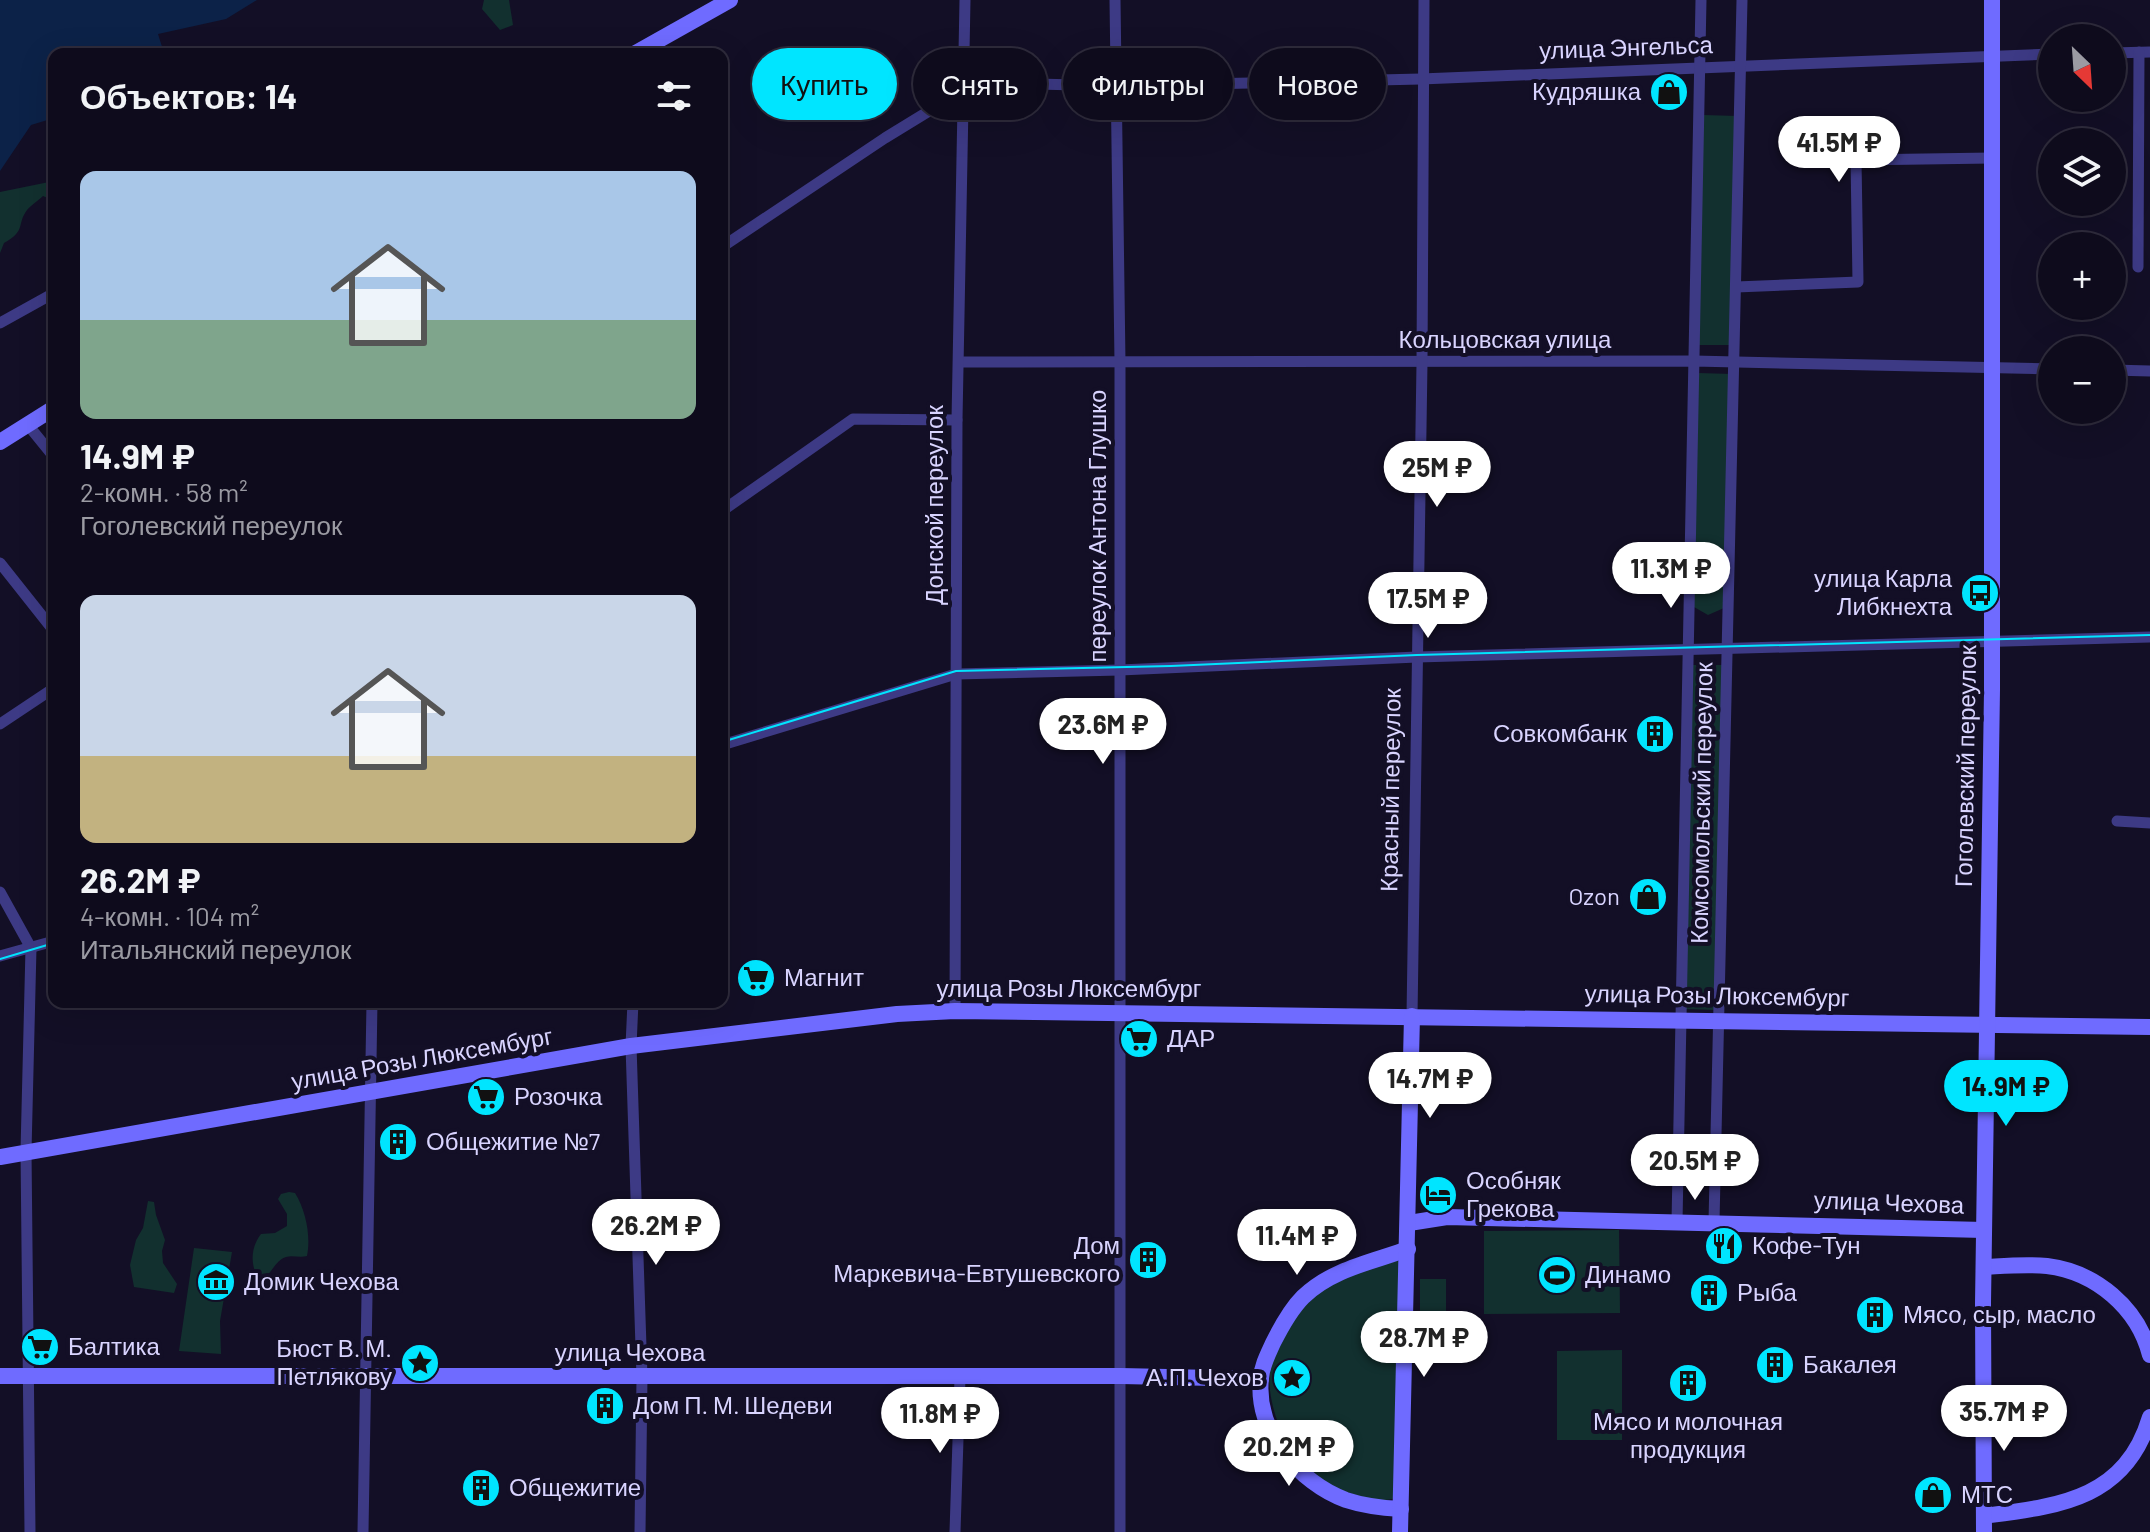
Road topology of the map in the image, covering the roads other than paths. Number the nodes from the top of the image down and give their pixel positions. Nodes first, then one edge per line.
1 (730, 0) edge
2 (965, 0) edge
3 (1115, 0) edge
4 (1424, 0) edge
5 (1701, 0) edge
6 (1742, 0) edge
7 (1992, 0) edge
8 (645, 48) edge
9 (965, 48) edge
10 (1117, 48) edge
11 (2144, 52) edge
12 (2038, 54) edge
13 (1992, 55) junction
14 (1741, 66) junction
15 (1700, 67) junction
16 (1421, 79) junction
17 (1233, 83) edge
18 (914, 120) edge
19 (964, 120) edge
20 (1118, 120) edge
21 (1992, 158) junction
22 (728, 243) edge
23 (2138, 267) dead end
24 (1736, 287) junction
25 (48, 296) edge
26 (0, 323) edge
27 (1694, 361) junction
28 (959, 362) junction
29 (1120, 362) junction
30 (1422, 363) junction
31 (1734, 364) junction
32 (1992, 367) junction
33 (2038, 369) edge
34 (2126, 370) edge
35 (2150, 371) edge
36 (48, 412) edge
37 (957, 420) junction
38 (28, 425) junction
39 (0, 442) edge
40 (48, 450) edge
41 (728, 507) edge
42 (0, 563) edge
43 (48, 623) edge
44 (2150, 637) edge
45 (1991, 642) junction
46 (1688, 650) junction
47 (1727, 650) junction
48 (1417, 657) junction
49 (1120, 670) junction
50 (956, 674) junction
51 (48, 692) edge
52 (0, 724) edge
53 (728, 743) edge
54 (2117, 821) dead end
55 (2150, 823) edge
56 (0, 892) edge
57 (48, 943) edge
58 (31, 948) junction
59 (0, 956) edge
60 (372, 1008) edge
61 (633, 1008) edge
62 (955, 1011) junction
63 (1121, 1013) junction
64 (1412, 1016) junction
65 (1681, 1019) junction
66 (1719, 1020) junction
67 (1987, 1025) junction
68 (2150, 1027) edge
69 (631, 1046) junction
70 (369, 1093) junction
71 (26, 1151) junction
72 (0, 1157) edge
73 (1677, 1222) junction
74 (1714, 1222) junction
75 (1409, 1223) junction
76 (1984, 1230) junction
77 (1408, 1249) junction
78 (1984, 1267) junction
79 (2150, 1355) edge
80 (0, 1376) edge
81 (28, 1376) junction
82 (364, 1376) junction
83 (1121, 1376) junction
84 (642, 1377) junction
85 (960, 1378) junction
86 (1261, 1379) junction
87 (2150, 1417) edge
88 (1401, 1509) junction
89 (1984, 1524) edge
90 (30, 1532) edge
91 (363, 1532) edge
92 (640, 1532) edge
93 (955, 1532) edge
94 (1120, 1532) edge
95 (1400, 1532) edge

1 - 8 main road
2 - 9 street, Донской переулок
3 - 10 street, переулок Антона Глушко
4 - 16 street, Красный переулок
5 - 15 street, Комсомольский переулок
6 - 14 street, Комсомольский переулок
7 - 13 main road, Гоголевский переулок
11 - 23 street
12 - 13 street, улица Энгельса
13 - 14 street, улица Энгельса
13 - 21 main road, Гоголевский переулок
14 - 15 street, улица Энгельса
14 - 24 street, Комсомольский переулок
15 - 16 street, улица Энгельса
15 - 27 street, Комсомольский переулок
16 - 17 street, улица Энгельса
16 - 30 street, Красный переулок
18 - 22 street, улица Энгельса
19 - 28 street, Донской переулок
20 - 29 street, переулок Антона Глушко
21 - 24 street
21 - 32 main road, Гоголевский переулок
24 - 31 street, Комсомольский переулок
25 - 26 street
27 - 30 street, Кольцовская улица
27 - 31 street, Кольцовская улица
27 - 46 street, Комсомольский переулок
28 - 29 street, Кольцовская улица
28 - 37 street, Донской переулок
29 - 30 street, Кольцовская улица
29 - 49 street, переулок Антона Глушко
30 - 48 street, Красный переулок
31 - 32 street, Кольцовская улица
31 - 47 street, Комсомольский переулок
32 - 33 street, Кольцовская улица
32 - 45 main road, Гоголевский переулок
34 - 35 street
36 - 38 main road
37 - 41 street
37 - 50 street, Донской переулок
38 - 39 main road
38 - 40 street
42 - 43 street
44 - 45 street
45 - 47 street
45 - 67 main road, Гоголевский переулок
46 - 47 street
46 - 48 street
46 - 65 street, Комсомольский переулок
47 - 66 street, Комсомольский переулок
48 - 49 street
48 - 64 street, Красный переулок
49 - 50 street
49 - 63 street, переулок Антона Глушко
50 - 53 street
50 - 62 street, Донской переулок
51 - 52 street
54 - 55 street
56 - 58 street
57 - 58 street
58 - 59 street
58 - 71 street
60 - 70 street
61 - 69 street
62 - 63 main road, улица Розы Люксембург
62 - 69 main road, улица Розы Люксембург
63 - 64 main road, улица Розы Люксембург
63 - 83 street, переулок Антона Глушко
64 - 65 main road, улица Розы Люксембург
64 - 75 main road, Красный переулок
65 - 66 main road, улица Розы Люксембург
65 - 73 street, Комсомольский переулок
66 - 67 main road, улица Розы Люксембург
66 - 74 street, Комсомольский переулок
67 - 68 main road, улица Розы Люксембург
67 - 76 main road, Гоголевский переулок
69 - 70 main road, улица Розы Люксембург
69 - 84 street
70 - 71 main road, улица Розы Люксембург
70 - 82 street
71 - 72 main road, улица Розы Люксембург
71 - 81 street
73 - 74 main road, улица Чехова
73 - 75 main road, улица Чехова
74 - 76 main road, улица Чехова
75 - 77 main road, Красный переулок
76 - 78 main road, Гоголевский переулок
77 - 86 main road
77 - 88 main road, Красный переулок
78 - 79 main road
78 - 89 main road, Гоголевский переулок
80 - 81 main road, улица Чехова
81 - 82 main road, улица Чехова
81 - 90 street
82 - 84 main road, улица Чехова
82 - 91 street
83 - 85 main road, улица Чехова
83 - 86 main road, улица Чехова
83 - 94 street, переулок Антона Глушко
84 - 85 main road, улица Чехова
84 - 92 street
85 - 93 street
86 - 88 main road
87 - 89 main road
88 - 95 main road, Красный переулок

